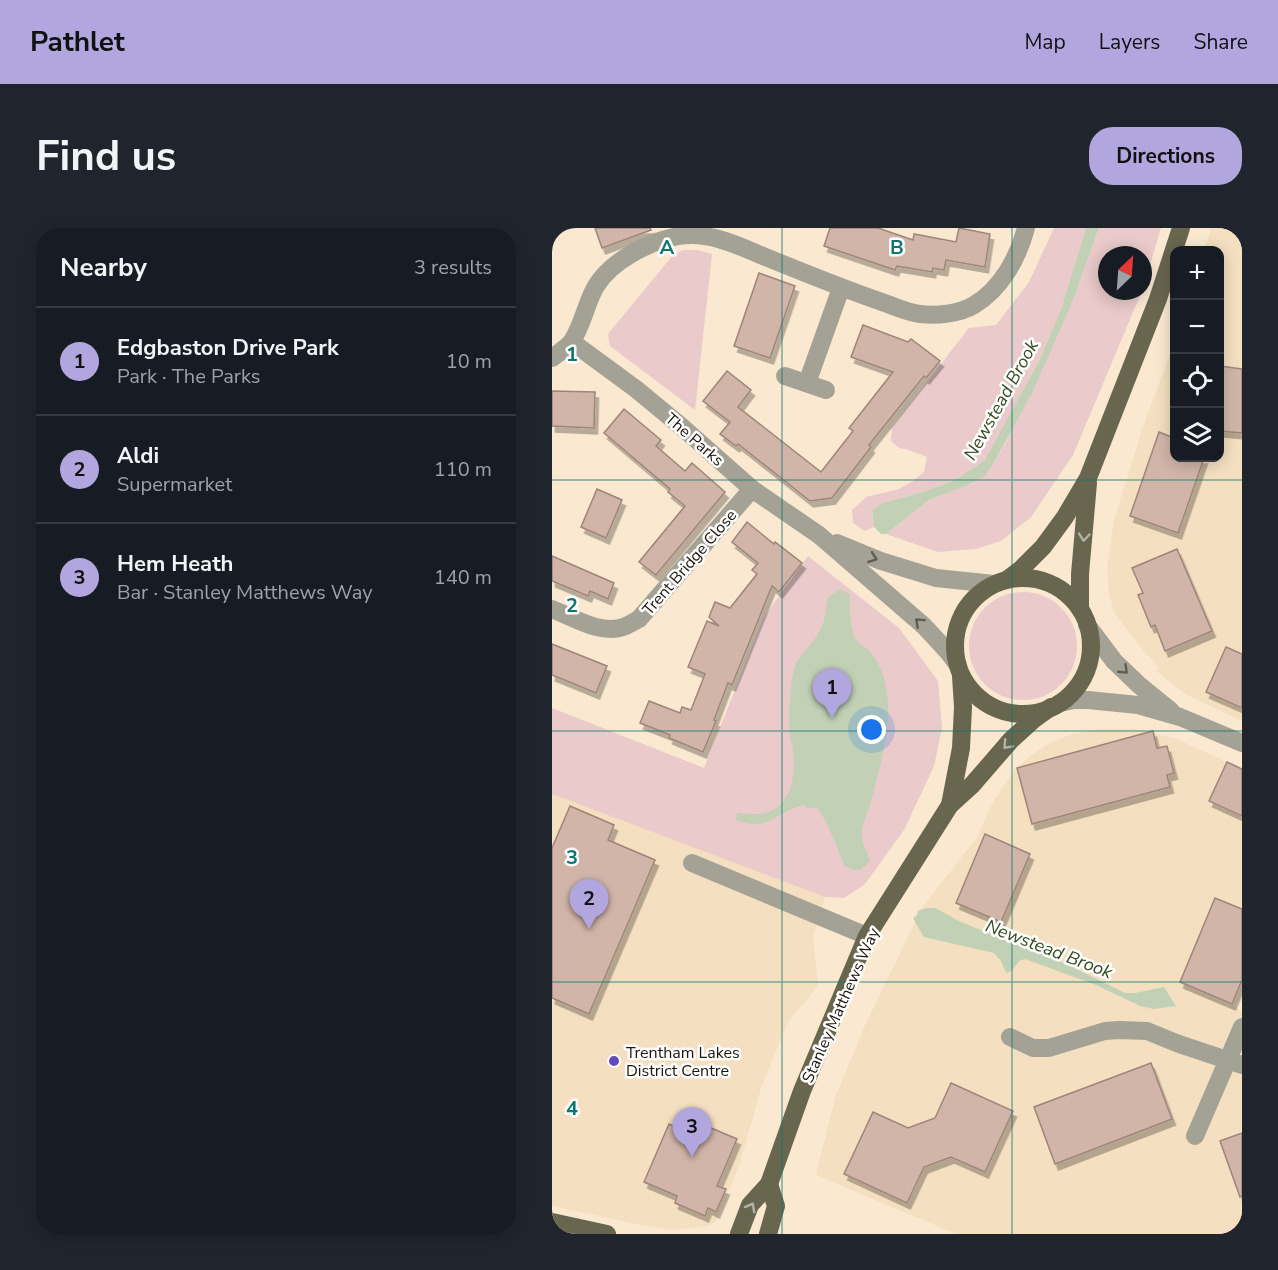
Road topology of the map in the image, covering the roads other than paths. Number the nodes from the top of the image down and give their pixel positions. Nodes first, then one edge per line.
1 (1026, 228) edge
2 (1181, 228) edge
3 (841, 288) junction
4 (572, 342) junction
5 (552, 358) edge
6 (785, 376) dead end
7 (807, 383) junction
8 (826, 390) dead end
9 (1088, 478) junction
10 (752, 489) junction
11 (819, 535) junction
12 (1001, 582) junction
13 (552, 609) edge
14 (1084, 617) junction
15 (959, 669) junction
16 (1055, 705) junction
17 (1180, 717) junction
18 (1242, 743) edge
19 (950, 805) junction
20 (692, 862) dead end
21 (867, 936) junction
22 (1242, 1027) edge
23 (1010, 1037) dead end
24 (1235, 1062) edge
25 (1195, 1136) dead end
26 (769, 1184) junction
27 (552, 1222) edge
28 (607, 1234) edge
29 (740, 1234) edge
30 (768, 1234) edge

1 - 3 street
2 - 9 main road
3 - 4 street
3 - 7 street
4 - 5 street
4 - 10 street, The Parks
6 - 7 street
7 - 8 street
9 - 12 main road
9 -> 14 main road
10 - 11 street, The Parks
10 - 13 street, Trent Bridge Close
11 -> 12 street, The Parks
15 -> 11 street, The Parks
12 - 14 main road
12 - 15 main road
14 - 16 main road
14 -> 17 street
15 - 16 main road
15 - 19 main road, Stanley Matthews Way
16 - 17 street
16 -> 19 main road, Stanley Matthews Way
17 - 18 street
19 - 21 main road, Stanley Matthews Way
20 - 21 street
21 - 26 main road, Stanley Matthews Way
22 - 24 street
23 - 24 street
24 - 25 street
29 -> 26 main road, Stanley Matthews Way
26 - 30 main road, Stanley Matthews Way
27 - 28 main road

